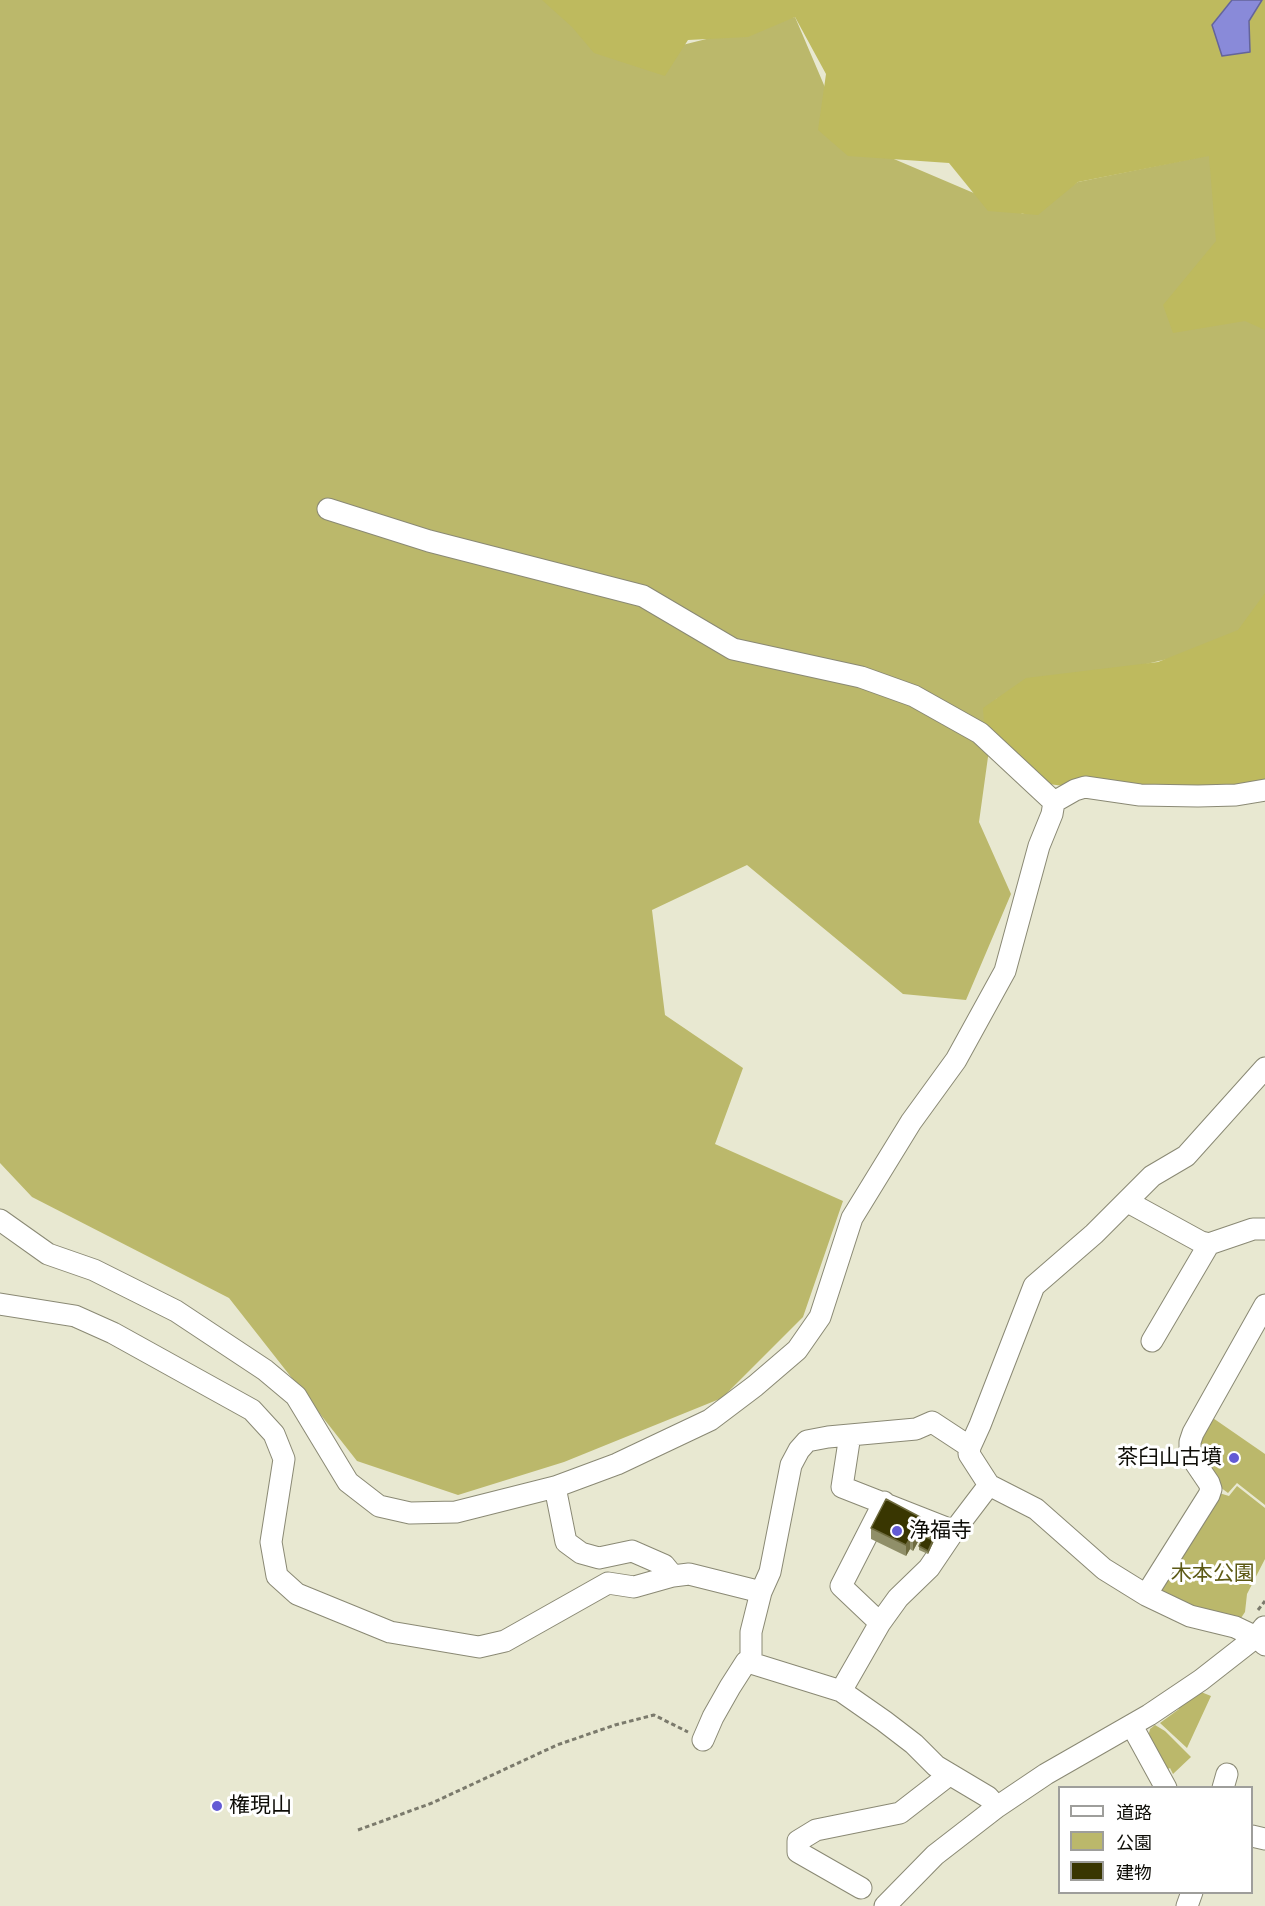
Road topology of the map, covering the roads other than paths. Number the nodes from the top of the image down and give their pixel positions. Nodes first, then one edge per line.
1 (328, 509) dead end
2 (1265, 790) edge
3 (1054, 802) junction
4 (1265, 1068) edge
5 (1128, 1202) junction
6 (0, 1221) edge
7 (1265, 1229) edge
8 (1209, 1244) junction
9 (0, 1304) edge
10 (1265, 1305) edge
11 (1152, 1341) dead end
12 (850, 1435) junction
13 (970, 1446) junction
14 (989, 1485) junction
15 (555, 1487) junction
16 (884, 1502) junction
17 (954, 1531) junction
18 (673, 1576) junction
19 (761, 1592) junction
20 (1146, 1595) junction
21 (880, 1623) junction
22 (1262, 1636) edge
23 (752, 1663) junction
24 (841, 1691) junction
25 (1132, 1726) junction
26 (703, 1740) road end
27 (949, 1775) junction
28 (1165, 1786) edge
29 (993, 1802) junction
30 (861, 1888) dead end
31 (885, 1906) edge

1 - 3 street
2 - 3 street
3 - 15 street
4 - 5 street
5 - 8 street
5 - 13 street
6 - 15 street
7 - 8 street
8 - 11 street
9 - 18 street
10 - 20 street
12 - 13 street
12 - 16 street
12 - 19 street
13 - 14 street
14 - 17 street
14 - 20 street
15 - 18 street
16 - 17 street
16 - 21 street
17 - 21 street
18 - 19 street
19 - 23 street
20 - 22 street
21 - 24 street
22 - 25 street
23 - 24 street
23 - 26 street
24 - 27 street
25 - 28 street
25 - 29 street
27 - 29 street
27 - 30 street
29 - 31 street

